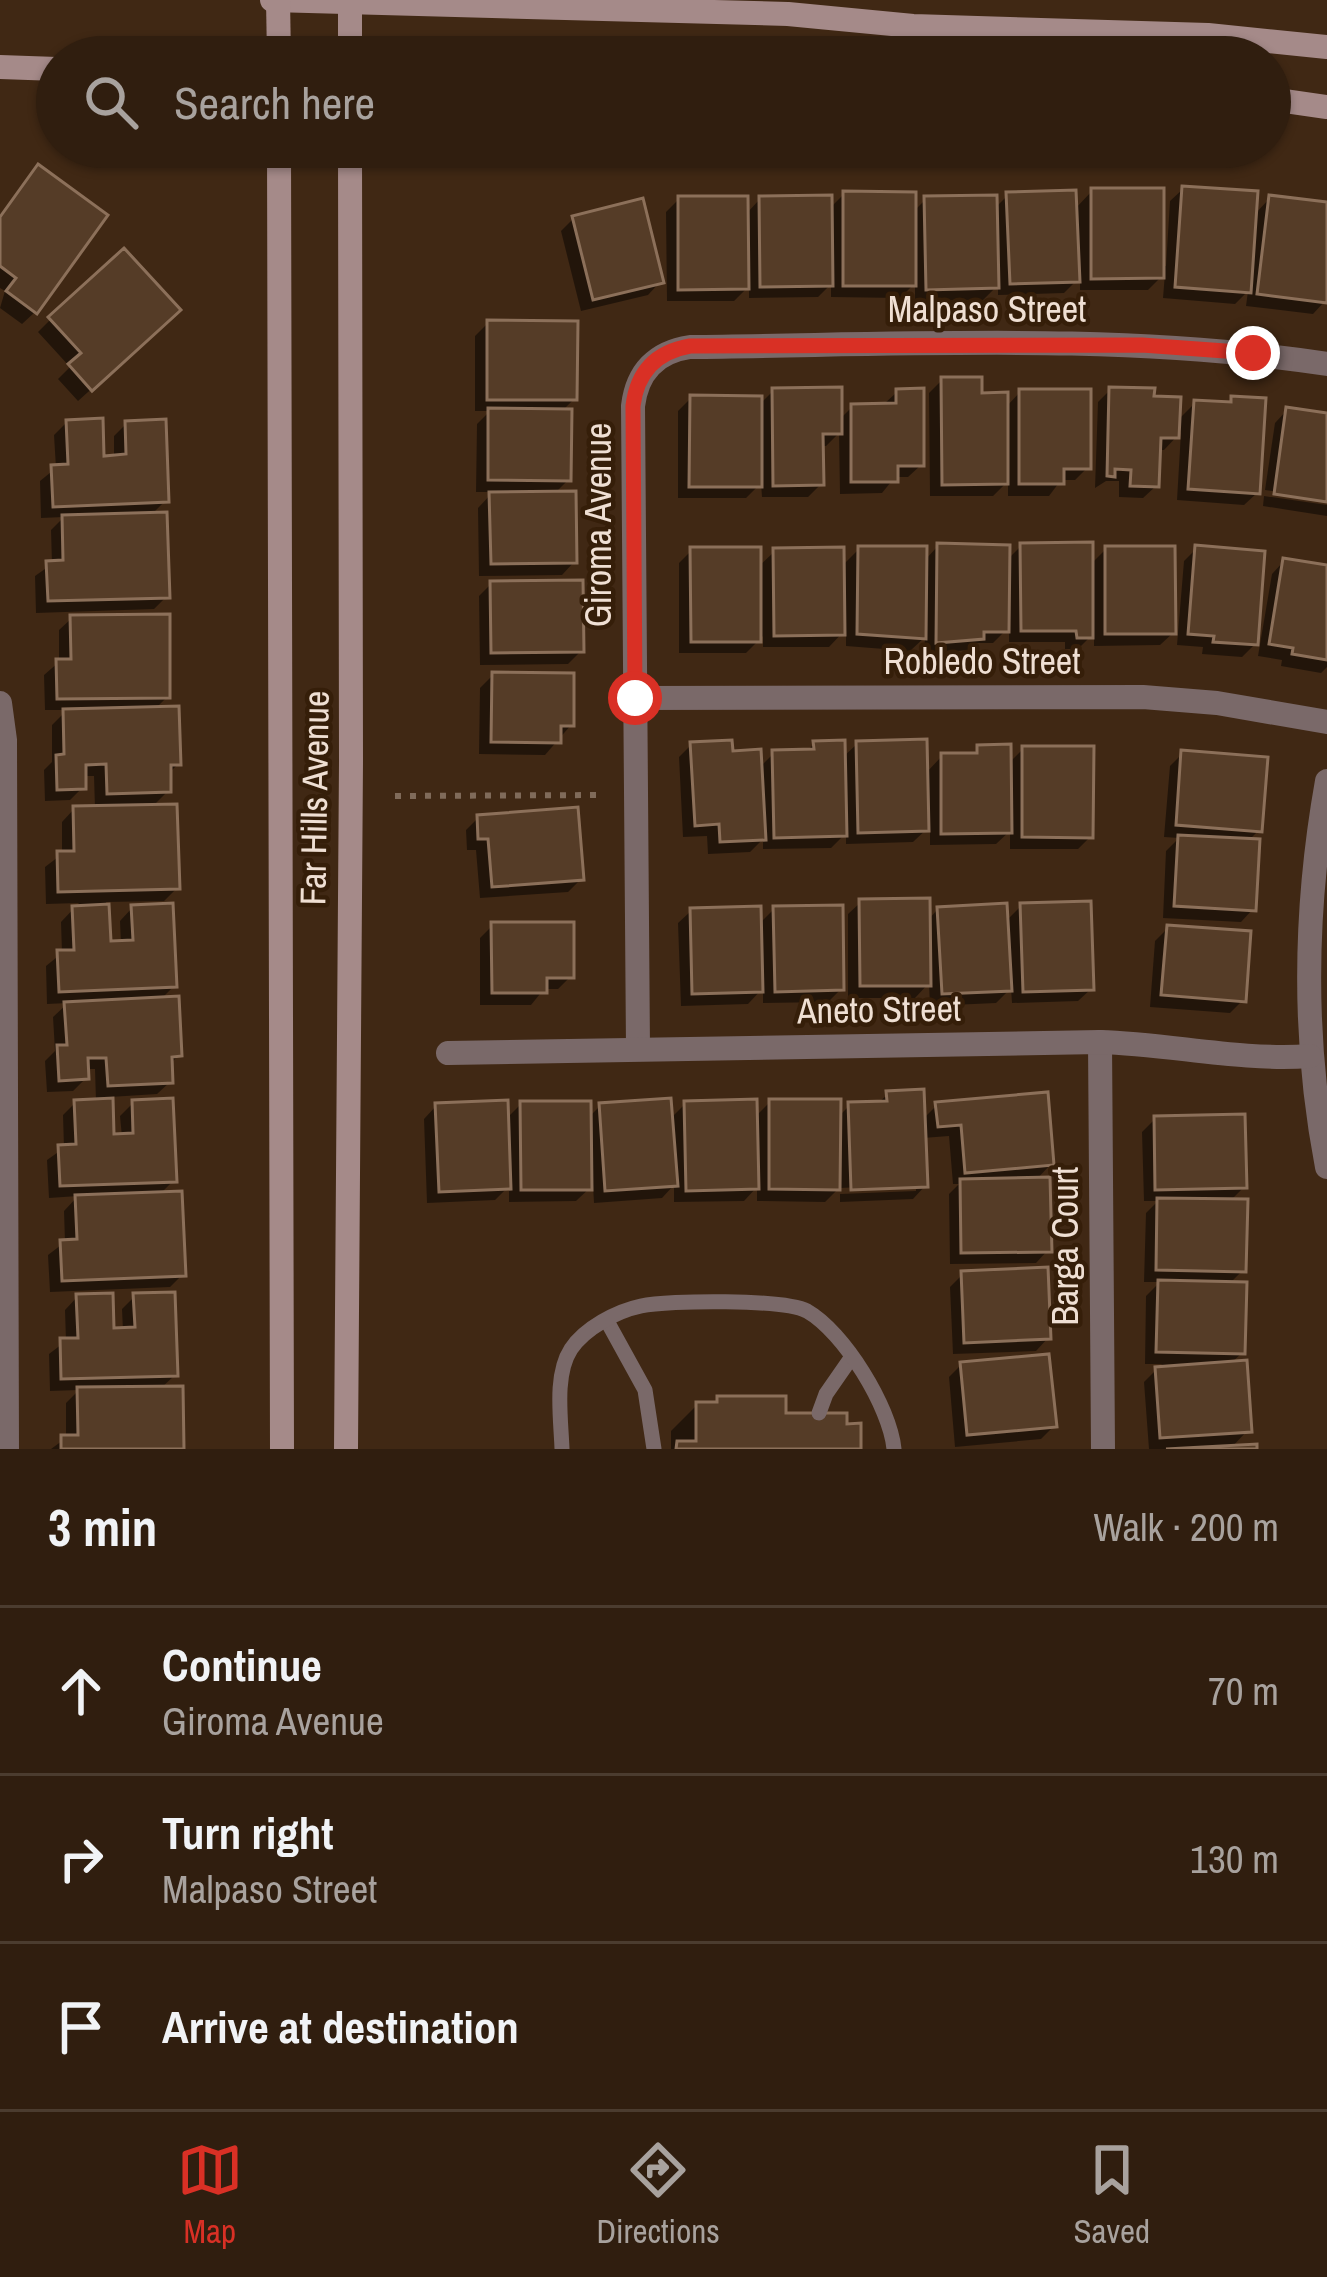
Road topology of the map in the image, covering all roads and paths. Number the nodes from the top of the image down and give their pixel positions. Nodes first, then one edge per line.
1 (275, 0) edge
2 (314, 1) edge
3 (350, 1) edge
4 (278, 36) edge
5 (350, 36) edge
6 (1226, 36) edge
7 (1291, 43) edge
8 (1327, 47) edge
9 (0, 68) edge
10 (36, 69) edge
11 (1291, 102) edge
12 (1327, 107) edge
13 (279, 168) edge
14 (350, 168) edge
15 (650, 364) joint
16 (1327, 364) edge
17 (635, 698) junction
18 (0, 703) edge
19 (1327, 722) edge
20 (2, 773) edge
21 (1327, 781) edge
22 (604, 795) dead end
23 (395, 796) dead end
24 (1100, 1042) junction
25 (638, 1049) junction
26 (448, 1053) dead end
27 (1310, 1056) junction
28 (1327, 1167) edge
29 (3, 1190) edge
30 (607, 1321) junction
31 (851, 1358) junction
32 (819, 1413) dead end
33 (7, 1449) edge
34 (282, 1449) edge
35 (346, 1449) edge
36 (562, 1449) edge
37 (653, 1449) edge
38 (894, 1449) edge
39 (1103, 1449) edge

1 - 2 main road
1 - 4 main road
2 - 3 main road
3 - 5 main road
3 - 6 main road
7 - 8 main road
9 - 10 main road
11 - 12 main road
13 - 34 main road, Far Hills Avenue
14 - 35 main road, Far Hills Avenue
15 - 16 street, Malpaso Street
15 - 17 street, Giroma Avenue
17 - 19 street, Robledo Street
17 - 25 street, Giroma Avenue
18 - 20 street
20 - 29 street
21 - 27 street
22 - 23 path
24 - 25 street, Aneto Street
24 - 27 street, Aneto Street
24 - 39 street, Barga Court
25 - 26 street, Aneto Street
27 - 28 street
29 - 33 street
30 - 31 lane
30 - 36 lane
30 - 37 lane
31 - 32 lane
31 - 38 lane

